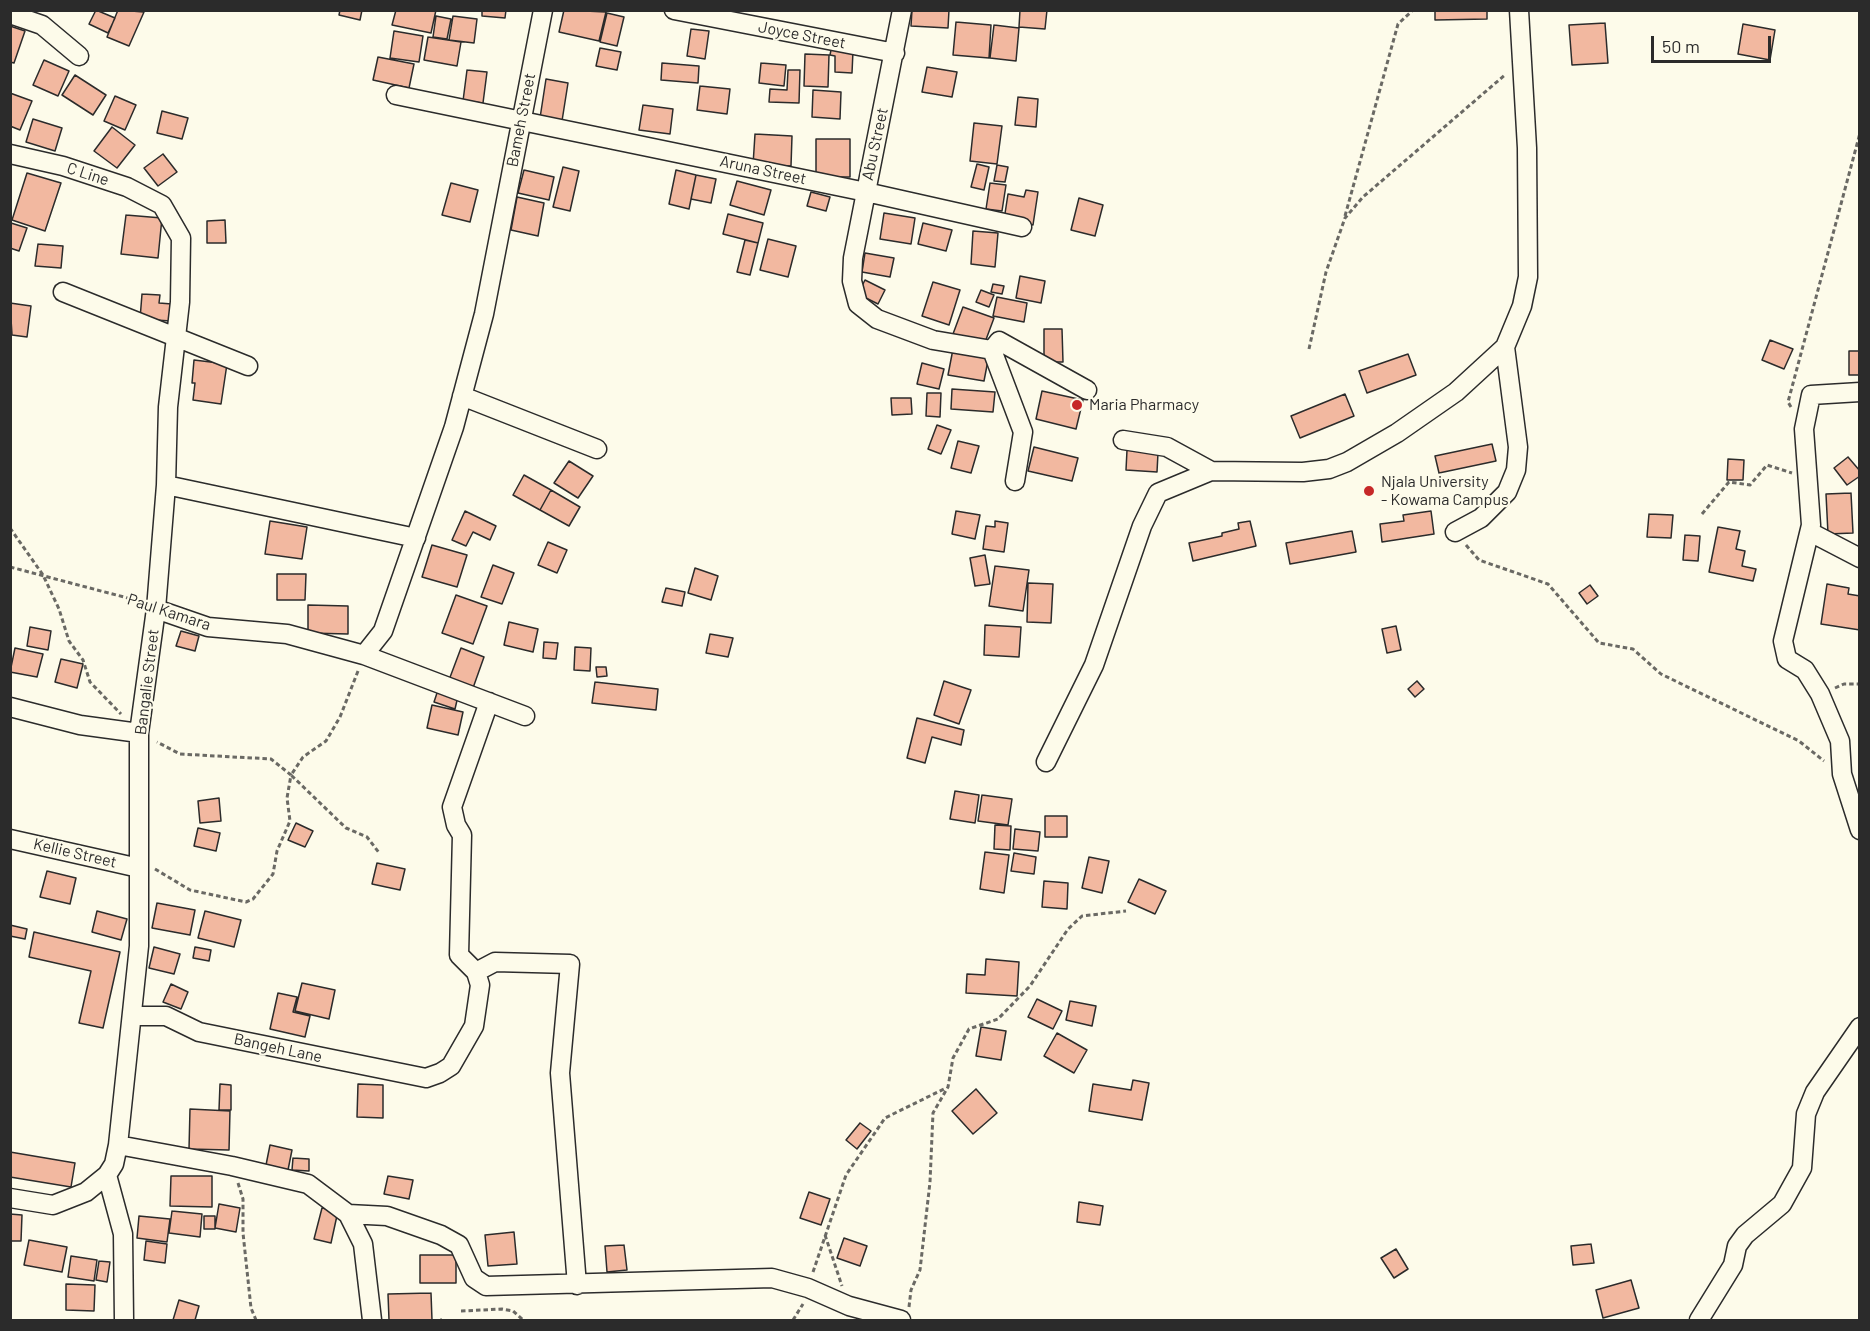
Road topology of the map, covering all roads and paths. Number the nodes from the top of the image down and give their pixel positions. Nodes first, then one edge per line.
1 (543, 10) edge
2 (674, 10) edge
3 (902, 10) edge
4 (1413, 10) edge
5 (1519, 10) edge
6 (10, 14) edge
7 (895, 53) junction
8 (79, 56) dead end
9 (1523, 60) junction
10 (396, 95) dead end
11 (522, 120) junction
12 (1860, 133) edge
13 (10, 154) edge
14 (866, 192) junction
15 (162, 205) joint
16 (1345, 218) junction
17 (1022, 226) dead end
18 (63, 292) dead end
19 (176, 336) junction
20 (996, 345) junction
21 (1505, 348) junction
22 (1309, 349) dead end
23 (248, 366) dead end
24 (1087, 390) dead end
25 (1860, 392) edge
26 (462, 396) junction
27 (1804, 429) junction
28 (1123, 440) dead end
29 (597, 448) dead end
30 (1807, 460) junction
31 (1211, 471) junction
32 (1015, 481) dead end
33 (166, 485) junction
34 (1702, 514) dead end
35 (10, 528) edge
36 (1455, 532) joint
37 (1810, 532) junction
38 (416, 538) junction
39 (1860, 558) edge
40 (10, 567) edge
41 (43, 575) junction
42 (156, 609) junction
43 (364, 655) junction
44 (1860, 684) edge
45 (1821, 694) junction
46 (489, 702) junction
47 (10, 707) edge
48 (525, 716) dead end
49 (139, 734) junction
50 (1046, 762) dead end
51 (1842, 774) junction
52 (291, 775) junction
53 (1860, 830) edge
54 (10, 839) edge
55 (380, 854) dead end
56 (140, 860) junction
57 (1126, 911) dead end
58 (476, 972) junction
59 (132, 1016) junction
60 (1860, 1027) edge
61 (948, 1087) junction
62 (118, 1145) junction
63 (232, 1166) junction
64 (110, 1170) junction
65 (10, 1198) edge
66 (348, 1214) junction
67 (825, 1233) junction
68 (577, 1285) junction
69 (808, 1288) junction
70 (849, 1306) junction
71 (462, 1311) dead end
72 (905, 1317) edge
73 (124, 1320) edge
74 (256, 1320) edge
75 (372, 1320) edge
76 (523, 1320) edge
77 (793, 1320) edge
78 (1699, 1320) edge

1 - 11 street, Bameh Street
2 - 7 street, Joyce Street
3 - 7 street, Abu Street
4 - 16 path
5 - 9 street
6 - 8 street
7 - 14 street, Abu Street
9 - 16 path
9 - 21 street
10 - 11 street, Aruna Street
11 - 14 street, Aruna Street
11 - 26 street, Bameh Street
12 - 27 path
13 - 15 street, C Line
14 - 17 street, Abu Street
14 - 20 street
15 - 19 street, Bangalie Street
16 - 22 path
18 - 19 street
19 - 23 street
19 - 33 street, Bangalie Street
20 - 24 street
20 - 32 street
21 - 31 street
21 - 36 street
25 - 27 street
26 - 29 street
26 - 38 street, Bameh Street
27 - 30 street
28 - 31 street
30 - 34 path
30 - 37 street
31 - 50 street
33 - 38 street
33 - 42 street, Bangalie Street
35 - 41 path
36 - 51 path
37 - 39 street
37 - 45 street
38 - 43 street, Bameh Street
40 - 41 path, Paul Kamara
41 - 42 path, Paul Kamara
41 - 49 path
42 - 43 street, Paul Kamara
42 - 49 street, Bangalie Street
43 - 46 street, Paul Kamara
43 - 52 path
44 - 45 path
45 - 51 street
46 - 48 street, Paul Kamara
46 - 58 street
47 - 49 street
49 - 52 path
49 - 56 street, Bangalie Street
51 - 53 street
52 - 55 path
52 - 56 path
54 - 56 street, Kellie Street
56 - 59 street, Bangalie Street
57 - 61 path
58 - 59 street, Bangeh Lane
58 - 68 street
59 - 62 street, Bangalie Street
60 - 78 street
61 - 67 path
61 - 72 path
62 - 63 street
62 - 64 street, Bangalie Street
63 - 66 street
63 - 74 path
64 - 65 street
64 - 73 street
66 - 68 street
66 - 75 street
67 - 69 path
67 - 70 path
68 - 69 street
69 - 70 street
69 - 77 path
70 - 72 street
71 - 76 path

